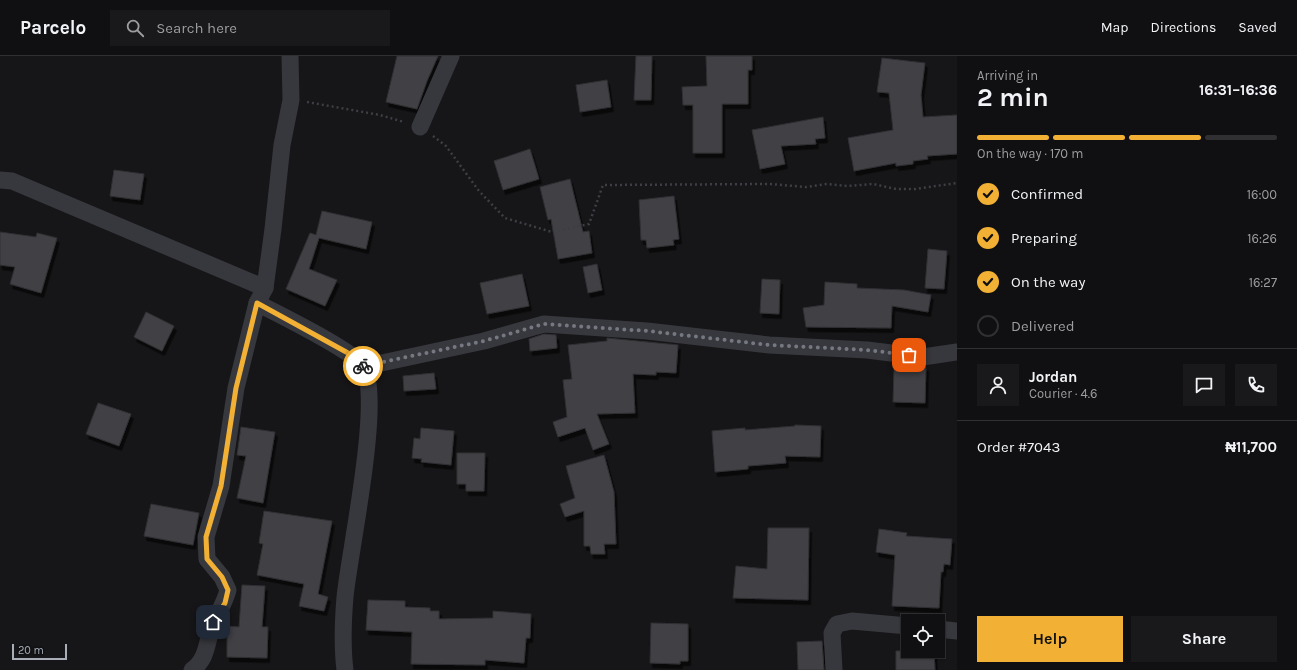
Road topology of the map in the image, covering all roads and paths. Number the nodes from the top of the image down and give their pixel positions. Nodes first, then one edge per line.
1 (290, 56) edge
2 (451, 56) edge
3 (291, 100) junction
4 (420, 127) junction
5 (0, 180) edge
6 (957, 183) edge
7 (265, 288) junction
8 (257, 303) junction
9 (957, 352) edge
10 (363, 366) junction
11 (901, 625) edge
12 (945, 630) edge
13 (957, 631) edge
14 (192, 670) edge
15 (345, 670) edge
16 (834, 670) edge

1 - 3 street
2 - 4 street
3 - 4 path
3 - 7 street
4 - 6 path
5 - 7 street
7 - 8 street
8 - 10 street
8 - 14 street
9 - 10 street
10 - 15 street
11 - 16 street
12 - 13 street

